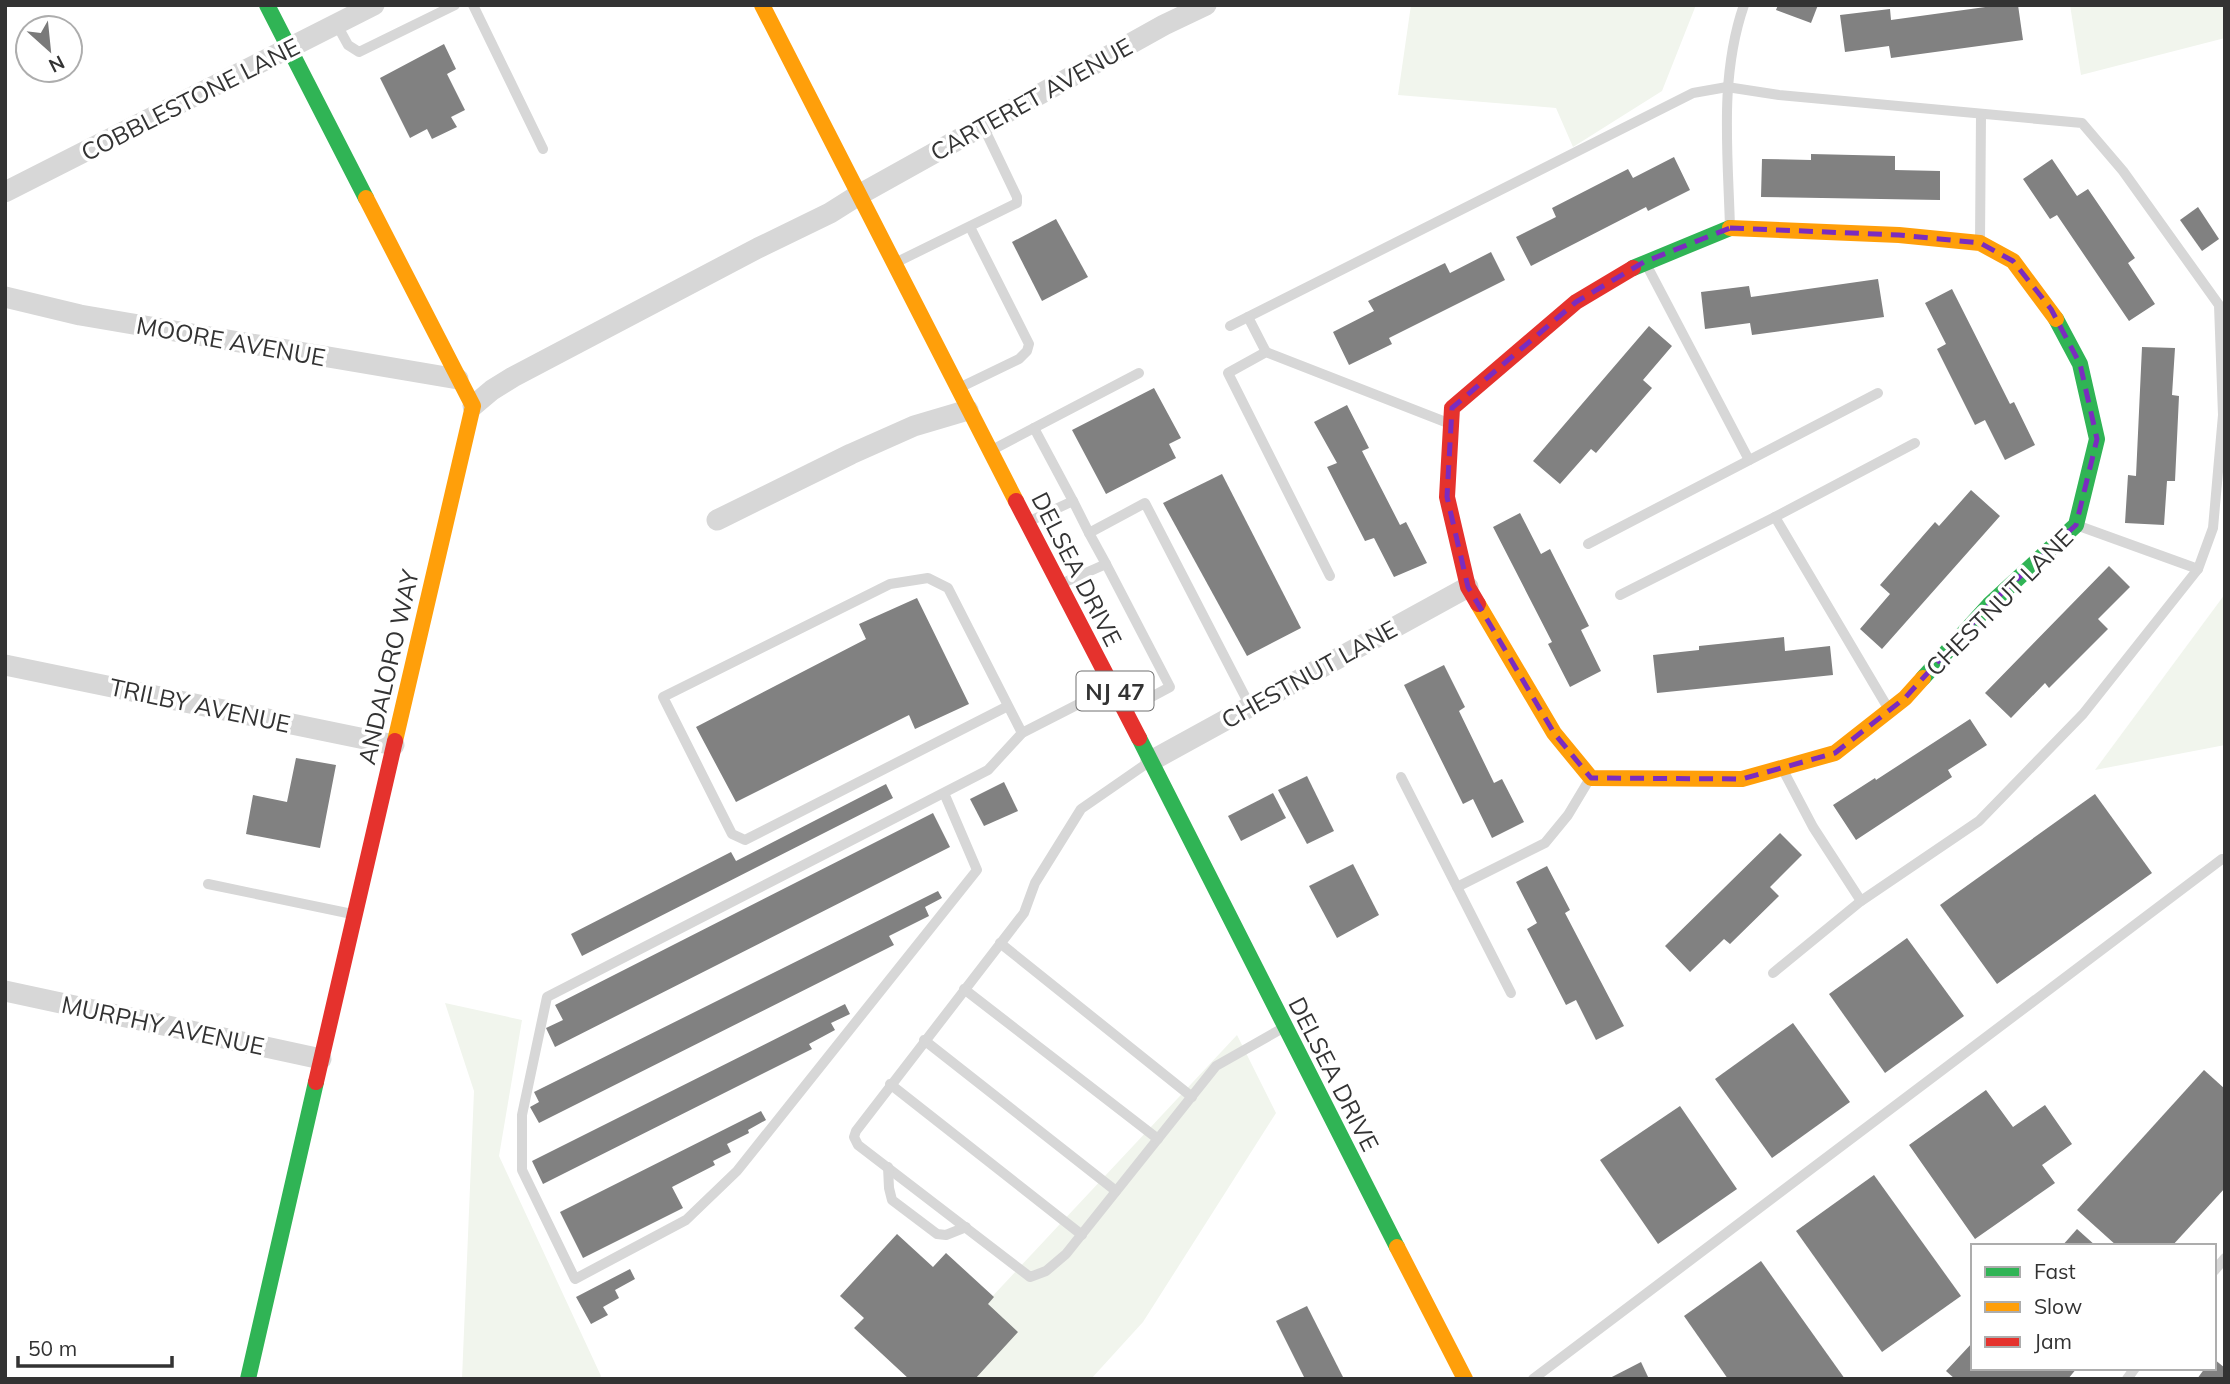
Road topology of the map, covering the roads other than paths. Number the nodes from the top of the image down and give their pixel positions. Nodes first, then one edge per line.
1 (267, 5) edge
2 (374, 5) edge
3 (455, 5) edge
4 (473, 5) edge
5 (762, 5) edge
6 (1206, 5) edge
7 (1744, 5) edge
8 (337, 25) junction
9 (290, 50) junction
10 (1727, 87) junction
11 (1981, 114) junction
12 (984, 126) junction
13 (543, 149) dead end
14 (5, 192) edge
15 (857, 196) junction
16 (970, 227) junction
17 (1730, 228) junction
18 (1980, 243) junction
19 (1644, 262) junction
20 (892, 264) junction
21 (5, 297) edge
22 (1248, 317) junction
23 (1230, 326) dead end
24 (1266, 352) junction
25 (1139, 373) dead end
26 (458, 379) junction
27 (957, 389) junction
28 (1878, 393) dead end
29 (473, 406) junction
30 (968, 410) junction
31 (1451, 424) junction
32 (1034, 428) junction
33 (1915, 443) dead end
34 (990, 451) junction
35 (1749, 460) junction
36 (1073, 501) junction
37 (1775, 517) junction
38 (717, 520) dead end
39 (1027, 523) junction
40 (2076, 525) junction
41 (1089, 533) junction
42 (1588, 544) dead end
43 (1106, 564) junction
44 (2198, 569) junction
45 (1330, 576) dead end
46 (1059, 584) junction
47 (1468, 587) junction
48 (1620, 595) dead end
49 (5, 666) edge
50 (1112, 687) junction
51 (1008, 706) junction
52 (1250, 706) junction
53 (1889, 710) junction
54 (1125, 711) junction
55 (1022, 733) junction
56 (394, 745) junction
57 (1151, 761) junction
58 (1782, 768) junction
59 (1401, 778) dead end
60 (1591, 778) junction
61 (944, 793) junction
62 (2222, 859) dead end
63 (208, 884) dead end
64 (1457, 887) junction
65 (1861, 901) junction
66 (354, 914) junction
67 (1000, 943) junction
68 (1773, 973) dead end
69 (964, 989) junction
70 (5, 991) edge
71 (1511, 993) dead end
72 (1284, 1027) junction
73 (924, 1041) junction
74 (321, 1059) junction
75 (890, 1084) junction
76 (1192, 1097) junction
77 (1158, 1139) junction
78 (888, 1167) junction
79 (1116, 1191) junction
80 (966, 1227) junction
81 (1082, 1235) junction
82 (248, 1379) edge
83 (1465, 1379) edge
84 (1533, 1379) edge

1 - 9 street
2 - 8 street, COBBLESTONE LANE
3 - 8 lane
4 - 13 lane
5 - 15 street, DELSEA DRIVE / NJ 47
6 - 12 street, CARTERET AVENUE
7 - 10 lane
8 - 9 street, COBBLESTONE LANE
9 - 14 street, COBBLESTONE LANE
9 - 26 street
10 - 11 lane
10 - 17 lane
10 - 22 lane
11 - 18 lane
11 - 44 lane
12 - 15 street, CARTERET AVENUE
12 - 16 lane
15 - 20 street, DELSEA DRIVE / NJ 47
15 - 29 street
16 - 20 lane
16 - 27 lane
17 - 18 street, CHESTNUT LANE
17 - 19 street, CHESTNUT LANE
18 - 40 street, CHESTNUT LANE
19 - 31 street, CHESTNUT LANE
19 - 35 lane
20 - 27 street, DELSEA DRIVE / NJ 47
21 - 26 street, MOORE AVENUE
22 - 23 lane
22 - 24 lane
24 - 31 lane
24 - 45 lane
25 - 32 lane
26 - 29 street
27 - 30 street, DELSEA DRIVE / NJ 47
28 - 35 lane
29 - 56 street, ANDALORO WAY
30 - 34 street, DELSEA DRIVE / NJ 47
30 - 38 street
31 - 47 street, CHESTNUT LANE
32 - 34 lane
32 - 36 lane
33 - 37 lane
34 - 39 street, DELSEA DRIVE / NJ 47
35 - 42 lane
36 - 39 lane
36 - 41 lane
37 - 48 lane
37 - 53 lane
39 - 46 street, DELSEA DRIVE / NJ 47
40 - 44 lane
40 - 53 street, CHESTNUT LANE
41 - 43 lane
41 - 52 lane
43 - 46 lane
43 - 54 lane
44 - 65 lane
46 - 50 street, DELSEA DRIVE / NJ 47
47 - 52 street, CHESTNUT LANE
47 - 60 street, CHESTNUT LANE
49 - 56 street, TRILBY AVENUE
50 - 54 street, DELSEA DRIVE / NJ 47
50 - 55 lane
51 - 51 lane
51 - 55 lane
52 - 57 street, CHESTNUT LANE
53 - 58 street, CHESTNUT LANE
54 - 57 street, DELSEA DRIVE / NJ 47
55 - 61 lane
56 - 66 street, ANDALORO WAY
57 - 67 lane
57 - 72 street, DELSEA DRIVE / NJ 47
58 - 60 street, CHESTNUT LANE
58 - 65 lane
59 - 64 lane
60 - 64 lane
61 - 61 lane
62 - 84 lane
63 - 66 lane
64 - 71 lane
65 - 68 lane
66 - 74 street, ANDALORO WAY
67 - 69 lane
67 - 76 lane
69 - 73 lane
69 - 77 lane
70 - 74 street, MURPHY AVENUE
72 - 76 lane
72 - 83 street, DELSEA DRIVE / NJ 47
73 - 75 lane
73 - 79 lane
74 - 82 street, ANDALORO WAY
75 - 78 lane
75 - 81 lane
76 - 77 lane
77 - 79 lane
78 - 80 lane
78 - 80 lane
79 - 81 lane
80 - 81 lane

